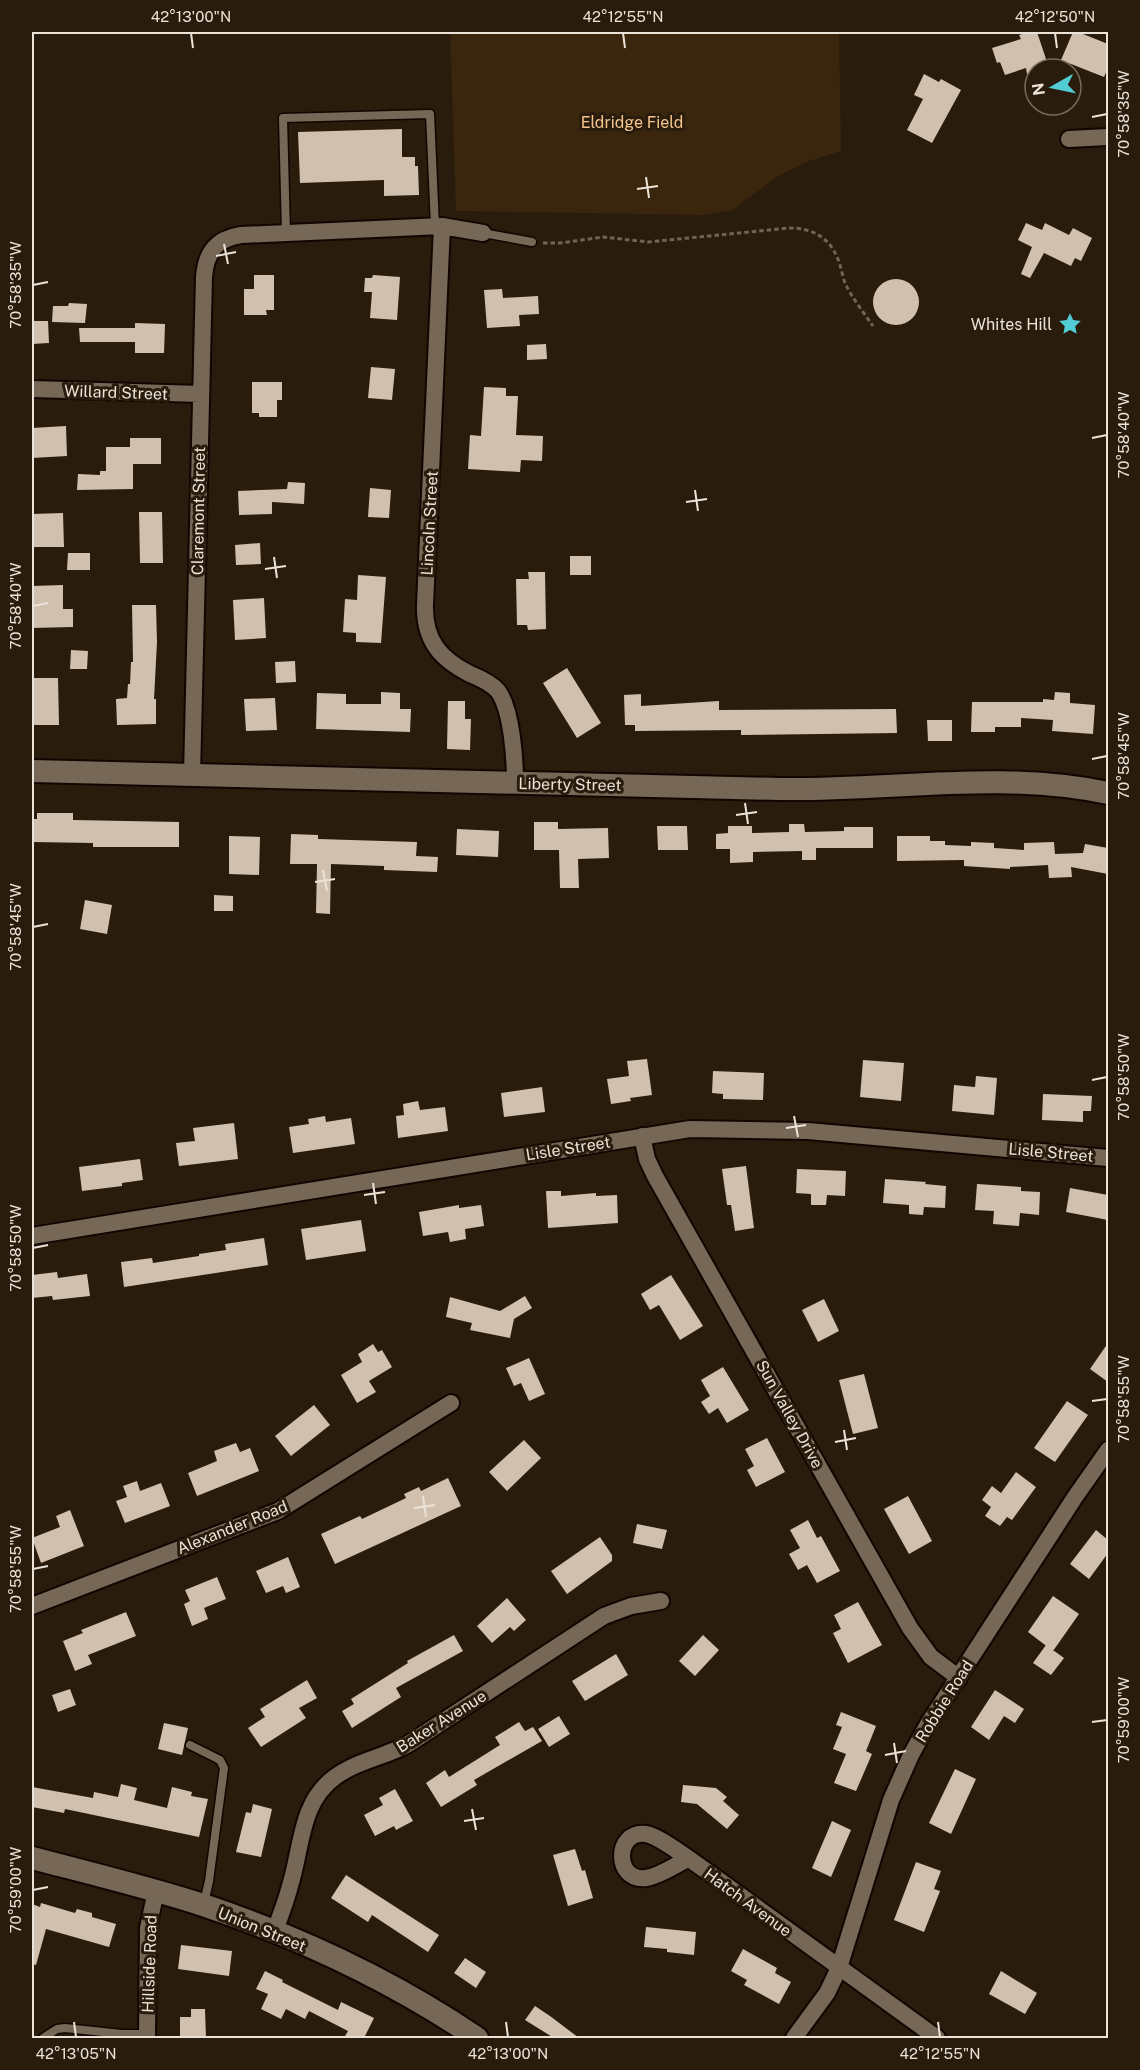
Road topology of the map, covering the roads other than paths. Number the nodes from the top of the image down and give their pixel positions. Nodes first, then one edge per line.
1 (1108, 137) edge
2 (1069, 139) dead end
3 (438, 226) junction
4 (286, 233) junction
5 (483, 233) joint
6 (532, 242) road end
7 (32, 389) edge
8 (201, 394) junction
9 (32, 771) edge
10 (192, 775) junction
11 (515, 783) junction
12 (1108, 793) edge
13 (642, 1136) junction
14 (1108, 1158) edge
15 (32, 1236) edge
16 (451, 1403) dead end
17 (1108, 1450) edge
18 (661, 1600) dead end
19 (32, 1606) edge
20 (959, 1678) junction
21 (190, 1745) dead end
22 (32, 1858) edge
23 (688, 1859) junction
24 (156, 1891) junction
25 (203, 1905) junction
26 (274, 1932) junction
27 (839, 1968) junction
28 (147, 2036) edge
29 (43, 2038) edge
30 (477, 2038) edge
31 (794, 2038) edge
32 (938, 2038) edge

1 - 2 street
3 - 4 street
3 - 4 lane
3 - 5 street
3 - 11 street, Lincoln Street
4 - 8 street, Claremont Street
5 - 6 lane
7 - 8 street, Willard Street
8 - 10 street, Claremont Street
9 - 10 main road, Liberty Street
10 - 11 main road, Liberty Street
11 - 12 main road, Liberty Street
13 - 14 street, Lisle Street
13 - 15 street, Lisle Street
13 - 20 street, Sun Valley Drive
16 - 19 street, Alexander Road
17 - 20 street, Robbie Road
18 - 26 street, Baker Avenue
20 - 27 street, Robbie Road
21 - 25 lane
22 - 24 main road, Union Street
23 - 23 street, Hatch Avenue
23 - 27 street, Hatch Avenue
24 - 25 main road, Union Street
24 - 28 street, Hillside Road
25 - 26 main road, Union Street
26 - 30 main road, Union Street
27 - 31 street, Robbie Road
27 - 32 street, Hatch Avenue
28 - 29 lane

